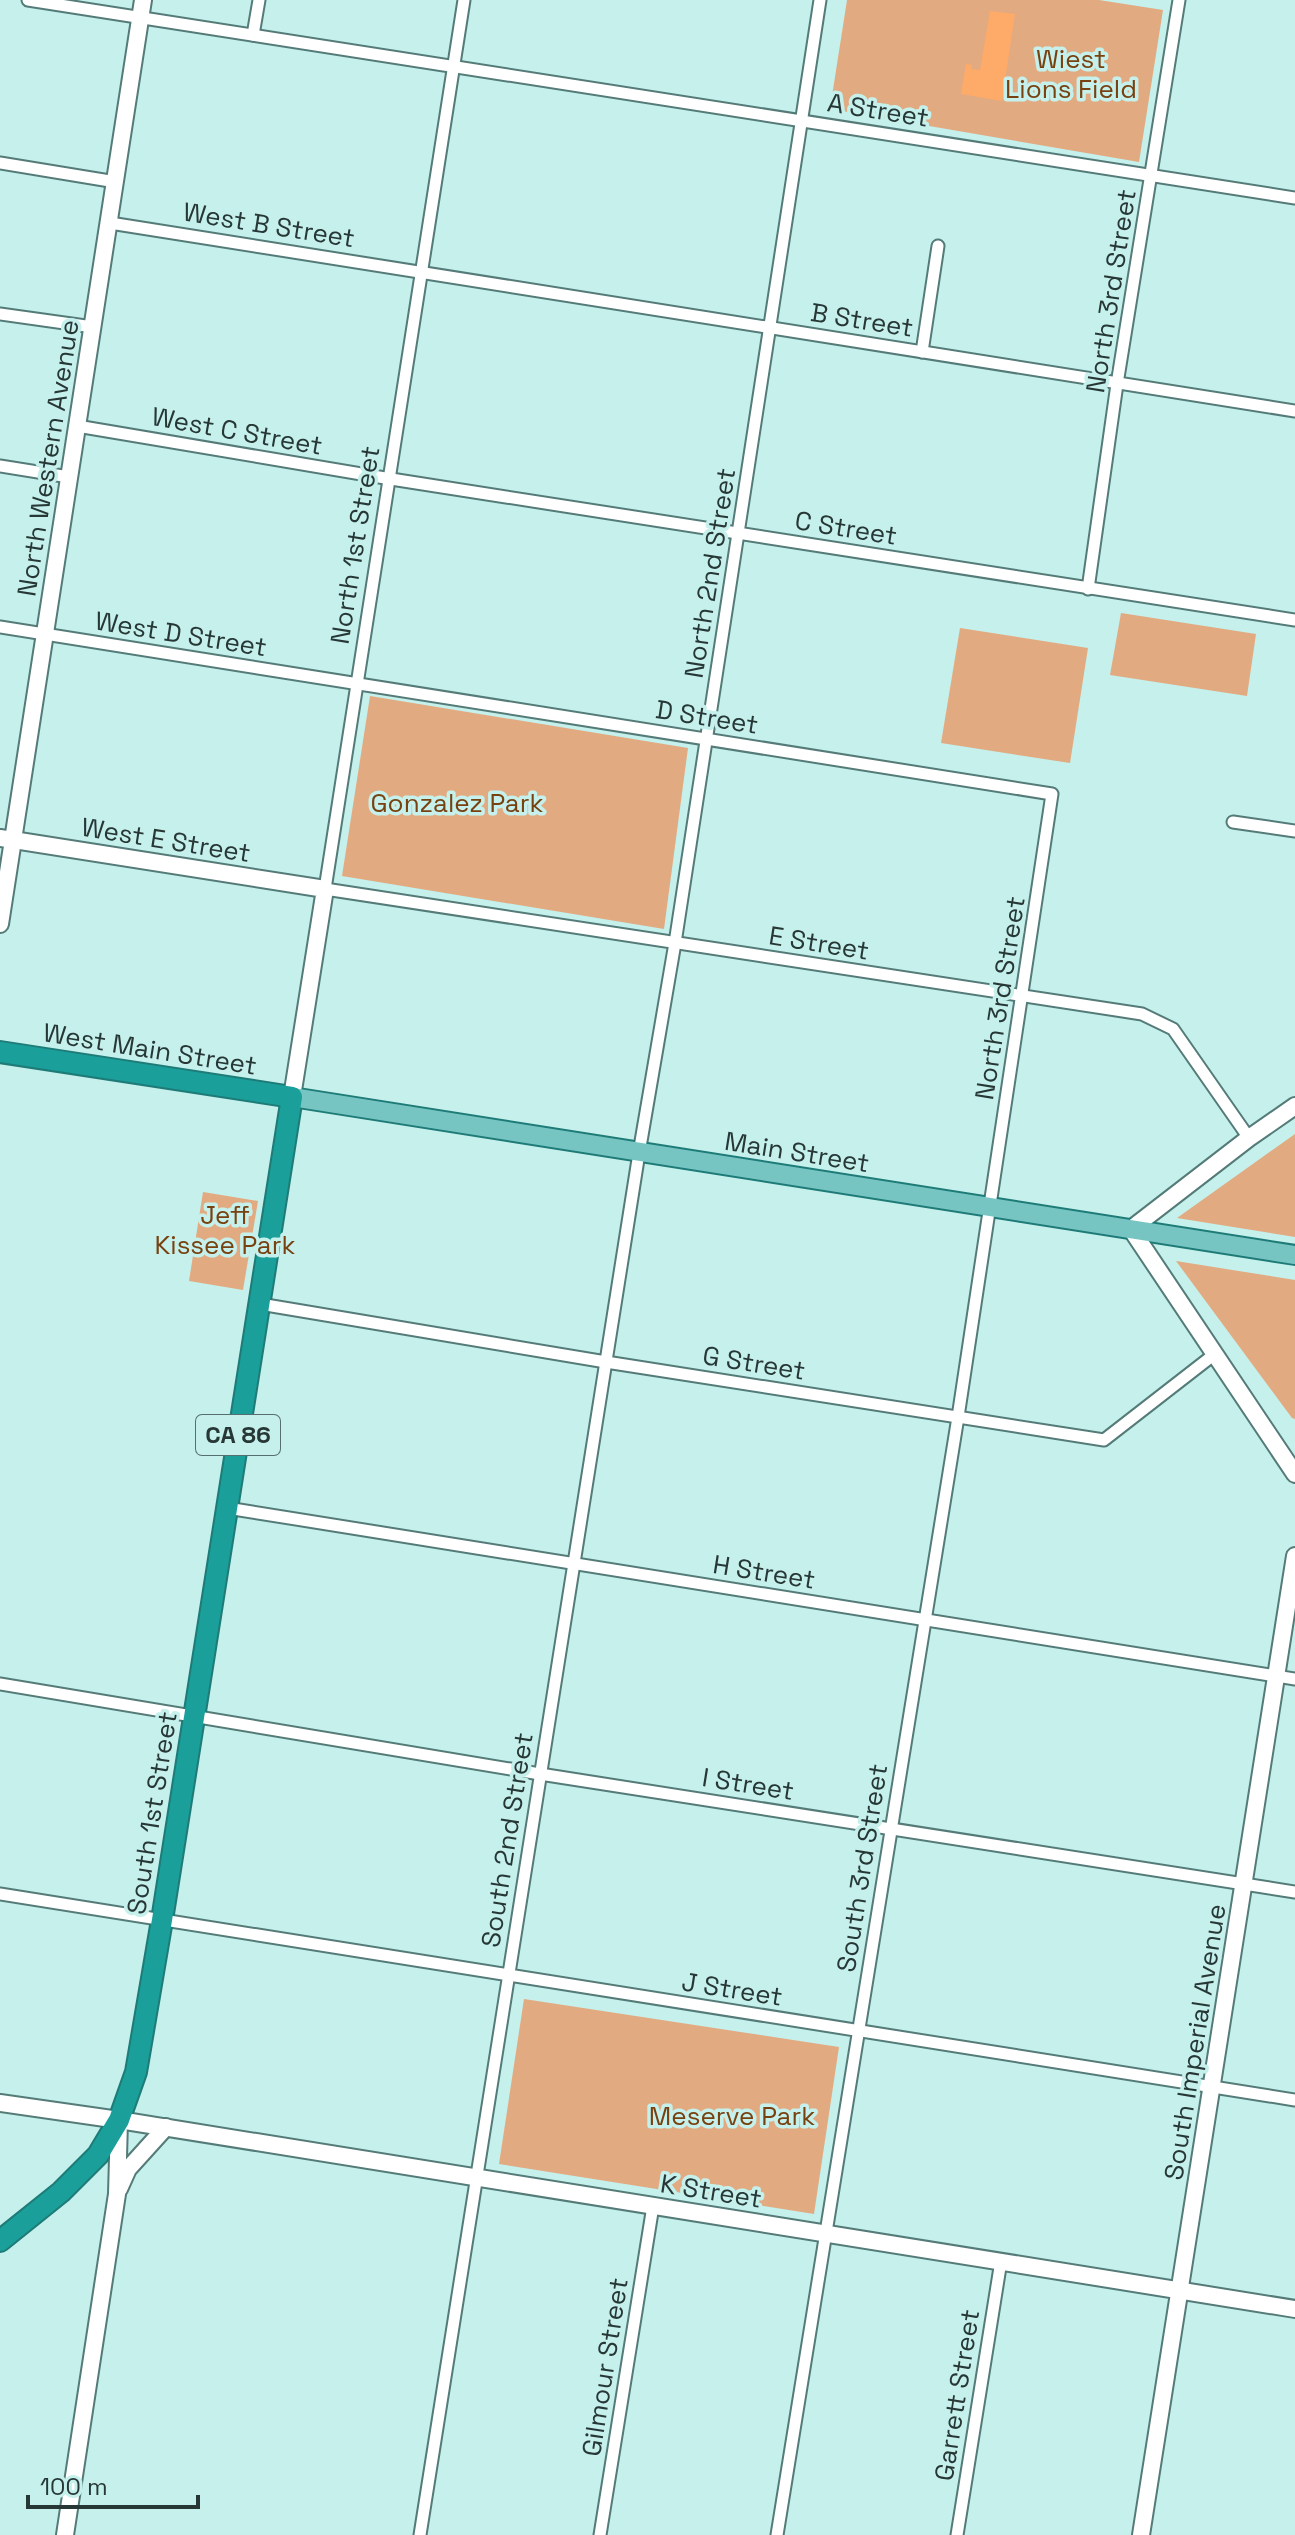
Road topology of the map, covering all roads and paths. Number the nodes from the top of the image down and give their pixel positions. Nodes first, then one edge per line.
1 (28, 0) edge
2 (259, 0) edge
3 (464, 0) edge
4 (820, 0) edge
5 (1175, 1) edge
6 (142, 8) edge
7 (253, 35) junction
8 (453, 66) junction
9 (802, 121) junction
10 (0, 163) edge
11 (1151, 175) junction
12 (116, 182) junction
13 (1295, 198) edge
14 (110, 223) junction
15 (938, 246) dead end
16 (422, 271) junction
17 (0, 314) edge
18 (93, 327) junction
19 (770, 328) junction
20 (922, 352) junction
21 (1117, 384) junction
22 (1295, 411) edge
23 (77, 426) junction
24 (0, 466) edge
25 (69, 477) junction
26 (391, 479) junction
27 (739, 534) junction
28 (1088, 589) junction
29 (1295, 620) edge
30 (0, 627) edge
31 (43, 634) junction
32 (356, 684) junction
33 (706, 739) junction
34 (1052, 794) joint
35 (1233, 822) dead end
36 (1295, 831) edge
37 (7, 839) edge
38 (325, 889) junction
39 (0, 924) edge
40 (675, 943) junction
41 (1023, 997) junction
42 (0, 1052) edge
43 (292, 1097) junction
44 (1295, 1106) edge
45 (1249, 1138) junction
46 (639, 1153) junction
47 (990, 1208) junction
48 (1131, 1229) junction
49 (1295, 1255) edge
50 (260, 1304) junction
51 (1216, 1353) junction
52 (606, 1362) junction
53 (958, 1417) junction
54 (1295, 1474) edge
55 (227, 1508) junction
56 (1295, 1556) edge
57 (574, 1563) junction
58 (925, 1620) junction
59 (1276, 1676) junction
60 (1295, 1679) edge
61 (0, 1684) edge
62 (194, 1715) junction
63 (540, 1774) junction
64 (891, 1829) junction
65 (1244, 1884) junction
66 (1295, 1892) edge
67 (0, 1894) edge
68 (162, 1920) junction
69 (508, 1976) junction
70 (857, 2032) junction
71 (1212, 2087) junction
72 (1295, 2100) edge
73 (0, 2103) edge
74 (119, 2120) junction
75 (166, 2127) junction
76 (476, 2177) junction
77 (117, 2194) junction
78 (653, 2206) junction
79 (827, 2233) junction
80 (0, 2241) edge
81 (1001, 2261) junction
82 (1180, 2290) junction
83 (1295, 2309) edge
84 (65, 2535) edge
85 (420, 2535) edge
86 (600, 2535) edge
87 (777, 2535) edge
88 (957, 2535) edge
89 (1141, 2535) edge

1 - 6 street, A Street
2 - 7 street
3 - 8 street, North 1st Street
4 - 9 street, North 2nd Street
5 - 11 street, North 3rd Street
6 - 7 street, A Street
6 - 12 street, North Western Avenue
7 - 8 street, A Street
8 - 9 street, A Street
8 - 16 street, North 1st Street
9 - 11 street, A Street
9 - 19 street, North 2nd Street
10 - 12 street
11 - 13 street, A Street
11 - 21 street, North 3rd Street
12 - 14 street, North Western Avenue
14 - 16 street, West B Street
14 - 18 street, North Western Avenue
15 - 20 street
16 - 19 street, B Street
16 - 26 street, North 1st Street
17 - 18 street
18 - 23 street, North Western Avenue
19 - 20 street, B Street
19 - 27 street, North 2nd Street
20 - 21 street, B Street
21 - 22 street, B Street
21 - 28 street, North 3rd Street
23 - 25 street, North Western Avenue
23 - 26 street, West C Street
24 - 25 street
25 - 31 street, North Western Avenue
26 - 27 street, C Street
26 - 32 street, North 1st Street
27 - 28 street, C Street
27 - 33 street, North 2nd Street
28 - 29 street, C Street
30 - 31 street, West D Street
31 - 32 street, West D Street
31 - 37 street, North Western Avenue
32 - 33 street, D Street
32 - 38 street, North 1st Street
33 - 34 street, D Street
33 - 40 street, North 2nd Street
34 - 41 street, North 3rd Street
35 - 36 street
37 - 38 street, West E Street
37 - 39 street, North Western Avenue
38 - 40 street, E Street
38 - 43 street, North 1st Street
40 - 41 street, E Street
40 - 46 street, North 2nd Street
41 - 45 street, E Street
41 - 47 street, North 3rd Street
42 - 43 highway, West Main Street
43 - 46 main road, Main Street
43 - 50 highway, South 1st Street / CA 86
44 - 45 street
45 - 48 street
46 - 47 main road, Main Street
46 - 52 street, South 2nd Street
47 - 48 main road, Main Street
47 - 53 street, South 3rd Street
48 - 49 main road, Main Street
48 - 51 street
50 - 52 street, G Street
50 - 55 highway, South 1st Street / CA 86
51 - 53 street, G Street
51 - 54 street
52 - 53 street, G Street
52 - 57 street, South 2nd Street
53 - 58 street, South 3rd Street
55 - 57 street, H Street
55 - 62 highway, South 1st Street / CA 86
56 - 59 street, South Imperial Avenue
57 - 58 street, H Street
57 - 63 street, South 2nd Street
58 - 59 street, H Street
58 - 64 street, South 3rd Street
59 - 60 street, H Street
59 - 65 street, South Imperial Avenue
61 - 62 street, I Street
62 - 63 street, I Street
62 - 68 highway, South 1st Street / CA 86
63 - 64 street, I Street
63 - 69 street, South 2nd Street
64 - 65 street, I Street
64 - 70 street, South 3rd Street
65 - 66 street, I Street
65 - 71 street, South Imperial Avenue
67 - 68 street, J Street
68 - 69 street, J Street
68 - 74 highway, South 1st Street / CA 86
69 - 70 street, J Street
69 - 76 street, South 2nd Street
70 - 71 street, J Street
70 - 79 street, South 3rd Street
71 - 72 street, J Street
71 - 82 street, South Imperial Avenue
73 - 74 street, K Street
74 - 75 street, K Street
74 - 77 street, South 1st Street
74 - 80 highway, CA 86
75 - 76 street, K Street
75 - 77 street
76 - 78 street, K Street
76 - 85 street, South 2nd Street
77 - 84 street, South 1st Street
78 - 79 street, K Street
78 - 86 street, Gilmour Street
79 - 81 street, K Street
79 - 87 street, South 3rd Street
81 - 82 street, K Street
81 - 88 street, Garrett Street
82 - 83 street, K Street
82 - 89 street, South Imperial Avenue

